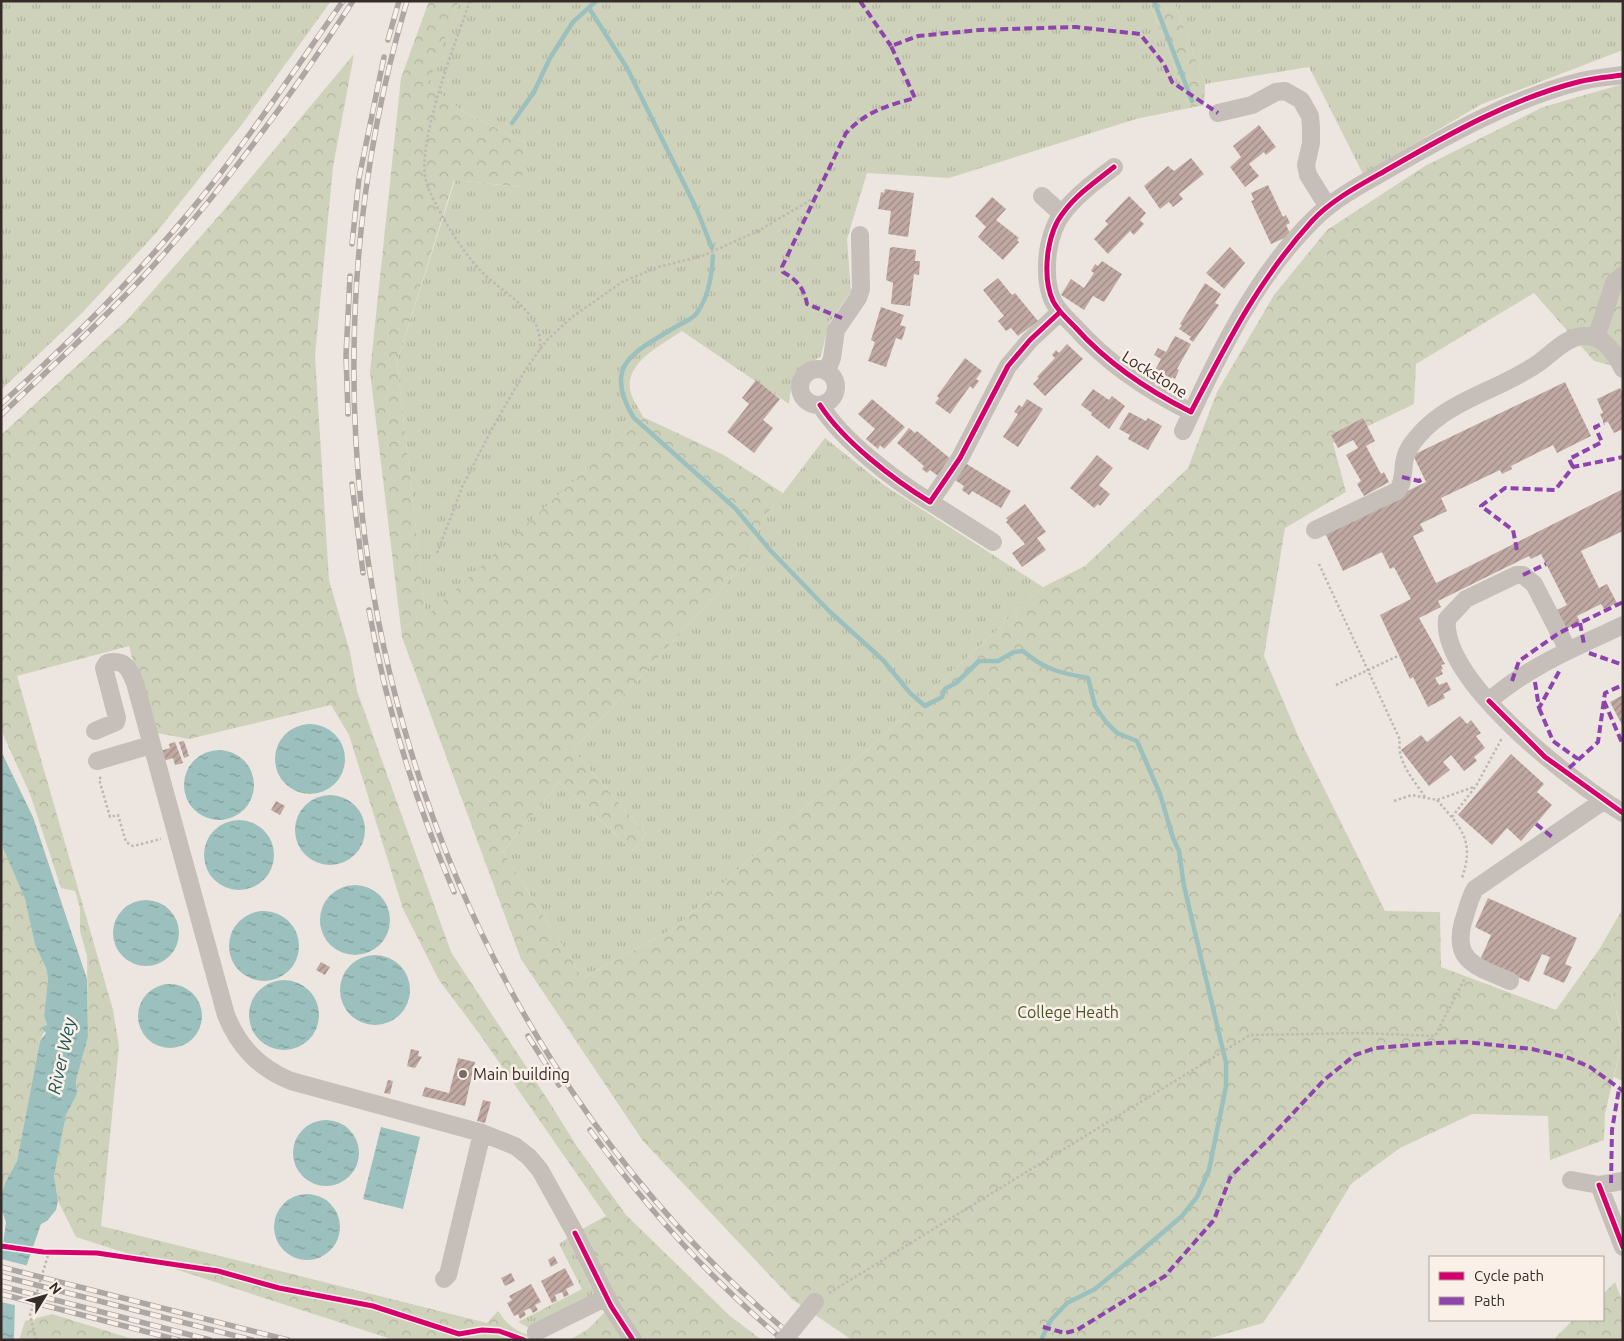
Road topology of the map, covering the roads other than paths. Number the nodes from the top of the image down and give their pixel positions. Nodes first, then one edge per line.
1 (1623, 75) edge
2 (1218, 113) dead end
3 (1114, 167) dead end
4 (1042, 196) dead end
5 (1328, 207) junction
6 (1062, 214) junction
7 (860, 235) dead end
8 (1623, 275) edge
9 (1060, 312) junction
10 (1596, 338) junction
11 (1623, 370) edge
12 (827, 371) junction
13 (820, 405) junction
14 (1192, 412) junction
15 (1183, 431) dead end
16 (930, 502) junction
17 (1315, 530) dead end
18 (993, 542) dead end
19 (1623, 626) edge
20 (1568, 650) junction
21 (1489, 701) junction
22 (95, 731) dead end
23 (151, 746) junction
24 (120, 755) junction
25 (97, 761) road end
26 (162, 784) junction
27 (1603, 801) junction
28 (1623, 813) edge
29 (1510, 981) dead end
30 (482, 1133) junction
31 (1571, 1180) dead end
32 (1623, 1181) edge
33 (1599, 1185) junction
34 (1623, 1247) edge
35 (444, 1279) dead end
36 (607, 1297) junction
37 (815, 1302) road end
38 (536, 1332) dead end
39 (634, 1340) edge
40 (784, 1340) edge

1 - 5 street, Lockstone
2 - 5 street
3 - 6 street, Lockstone
4 - 6 street
5 - 14 street, Lockstone
6 - 9 street, Lockstone
7 - 12 street
8 - 10 street
9 - 14 street, Lockstone
9 - 16 street
10 - 11 street
10 - 17 street
12 - 13 street
12 - 13 street
13 - 16 street
14 - 15 street, Lockstone
16 - 18 street
19 - 20 street
20 - 21 street
20 - 21 street
21 - 27 street
22 - 23 street
23 - 24 street
23 - 26 street
24 - 25 street
24 - 26 street
26 - 30 street
27 - 28 street
27 - 29 street
30 - 35 street
30 - 36 street
31 - 33 street
32 - 33 street
33 - 34 street
36 - 38 street
36 - 39 street
37 - 40 street, bridge

